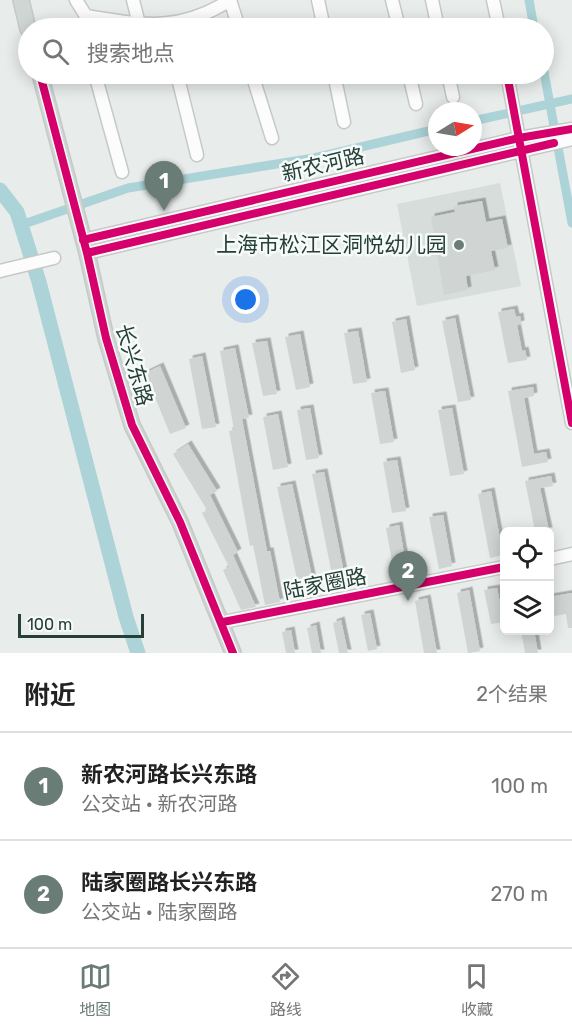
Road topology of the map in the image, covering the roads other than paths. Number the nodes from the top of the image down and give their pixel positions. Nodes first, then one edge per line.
1 (21, 0) edge
2 (76, 0) edge
3 (133, 0) edge
4 (318, 0) edge
5 (392, 0) edge
6 (432, 0) edge
7 (493, 0) edge
8 (226, 1) edge
9 (25, 18) edge
10 (83, 18) edge
11 (138, 18) edge
12 (191, 18) edge
13 (234, 18) edge
14 (322, 18) edge
15 (396, 18) edge
16 (436, 18) edge
17 (497, 18) edge
18 (43, 84) edge
19 (99, 84) edge
20 (179, 84) edge
21 (255, 84) edge
22 (336, 84) edge
23 (411, 84) edge
24 (450, 84) edge
25 (509, 84) edge
26 (453, 97) dead end
27 (416, 104) dead end
28 (344, 122) dead end
29 (568, 135) edge
30 (272, 138) dead end
31 (520, 144) junction
32 (196, 155) dead end
33 (122, 172) dead end
34 (85, 247) junction
35 (54, 258) dead end
36 (0, 272) edge
37 (572, 423) edge
38 (572, 554) edge
39 (554, 558) edge
40 (500, 568) edge
41 (223, 622) junction
42 (233, 653) edge

1 - 9 main road
2 - 10 street
3 - 11 street
4 - 14 street
5 - 15 street
6 - 16 street
7 - 17 street
8 - 12 street
8 - 13 street
18 - 34 main road, 长兴东路
19 - 33 street
20 - 32 street
21 - 30 street
22 - 28 street
23 - 27 street
24 - 26 street
25 - 31 street
29 - 31 street, 新农河路
31 - 34 street, 新农河路
31 - 37 street
34 - 41 main road, 长兴东路
35 - 36 street
38 - 39 street
40 - 41 street, 陆家圈路
41 - 42 main road, 长兴东路

